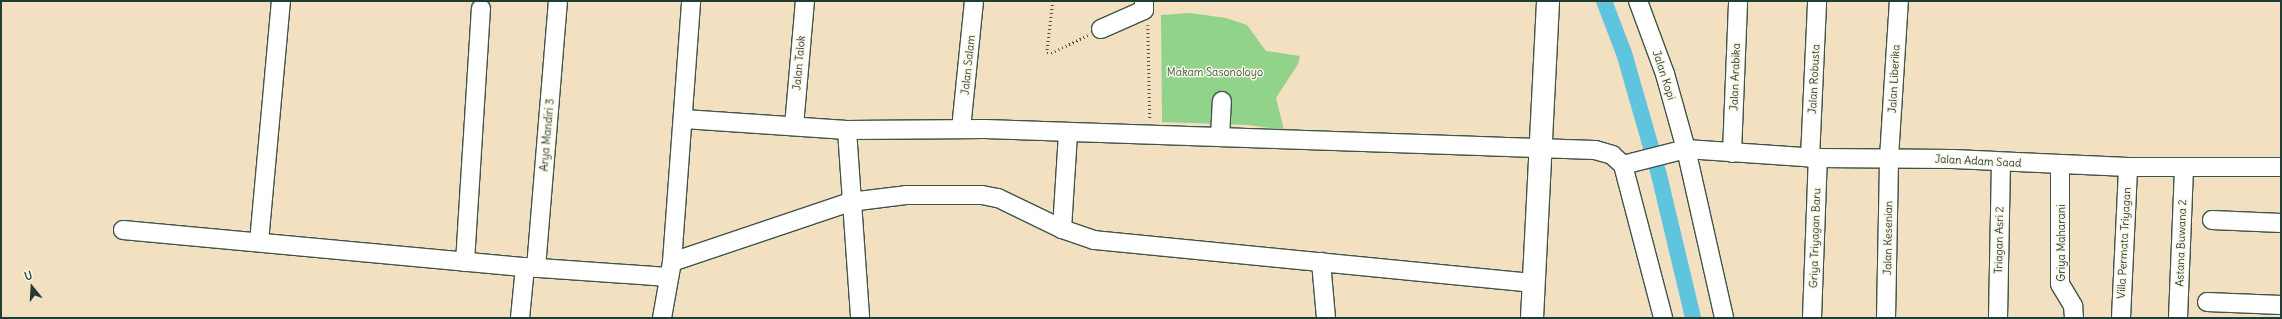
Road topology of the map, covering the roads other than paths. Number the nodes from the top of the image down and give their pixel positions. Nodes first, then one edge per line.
1 (281, 1) edge
2 (558, 1) edge
3 (691, 1) edge
4 (804, 1) edge
5 (974, 1) edge
6 (1548, 1) edge
7 (1638, 1) edge
8 (1738, 1) edge
9 (1817, 1) edge
10 (1898, 1) edge
11 (1144, 5) edge
12 (481, 9) dead end
13 (1102, 29) road end
14 (1222, 101) dead end
15 (684, 119) junction
16 (794, 126) junction
17 (961, 129) junction
18 (847, 130) junction
19 (1068, 133) junction
20 (1220, 137) junction
21 (1542, 147) junction
22 (1681, 150) junction
23 (1732, 153) junction
24 (1814, 158) junction
25 (1889, 158) junction
26 (2001, 162) junction
27 (1626, 164) junction
28 (2060, 165) junction
29 (2128, 167) junction
30 (2281, 167) edge
31 (2184, 168) junction
32 (850, 202) junction
33 (2212, 220) dead end
34 (2281, 224) edge
35 (1062, 229) junction
36 (123, 230) dead end
37 (259, 242) junction
38 (465, 262) junction
39 (1321, 262) junction
40 (531, 268) junction
41 (670, 270) junction
42 (1533, 284) junction
43 (2207, 302) dead end
44 (2281, 304) edge
45 (520, 318) edge
46 (662, 318) edge
47 (860, 318) edge
48 (1326, 318) edge
49 (1532, 318) edge
50 (1663, 318) edge
51 (1724, 318) edge
52 (1812, 318) edge
53 (1886, 318) edge
54 (1998, 318) edge
55 (2074, 318) edge
56 (2121, 318) edge
57 (2178, 318) edge

1 - 37 street
2 - 40 street, Arya Mandiri 3
3 - 15 street
4 - 16 street, Jalan Talok
5 - 17 street, Jalan Salam
6 - 21 main road
7 - 22 street, Jalan Kopi
8 - 23 street, Jalan Arabika
9 - 24 street, Jalan Robusta
10 - 25 street, Jalan Liberika
11 - 13 street
12 - 38 street
14 - 20 street
15 - 16 street
15 - 41 street
16 - 18 street
17 - 18 street
17 - 19 street
18 - 32 street
19 - 20 street
19 - 35 street
20 - 21 street
21 - 27 street
21 - 42 main road
22 - 23 street, Jalan Adam Saad
22 - 27 street
22 - 51 street, Jalan Kopi
23 - 24 street, Jalan Adam Saad
24 - 25 street, Jalan Adam Saad
24 - 52 street, Griya Triyagan Baru
25 - 26 street, Jalan Adam Saad
25 - 53 street, Jalan Kesenian
26 - 28 street, Jalan Adam Saad
26 - 54 street, Triagan Asri 2
27 - 50 street
28 - 29 street, Jalan Adam Saad
28 - 55 street, Griya Maharani
29 - 31 street, Jalan Adam Saad
29 - 56 street, Villa Permata Triyagan
30 - 31 street, Jalan Adam Saad
31 - 57 street, Astana Buwana 2
32 - 35 street
32 - 41 street
32 - 47 street
33 - 34 street
35 - 39 street
36 - 37 street
37 - 38 street
38 - 40 street
39 - 42 street
39 - 48 street
40 - 41 street
40 - 45 street, Arya Mandiri 3
41 - 46 street
42 - 49 main road
43 - 44 street

